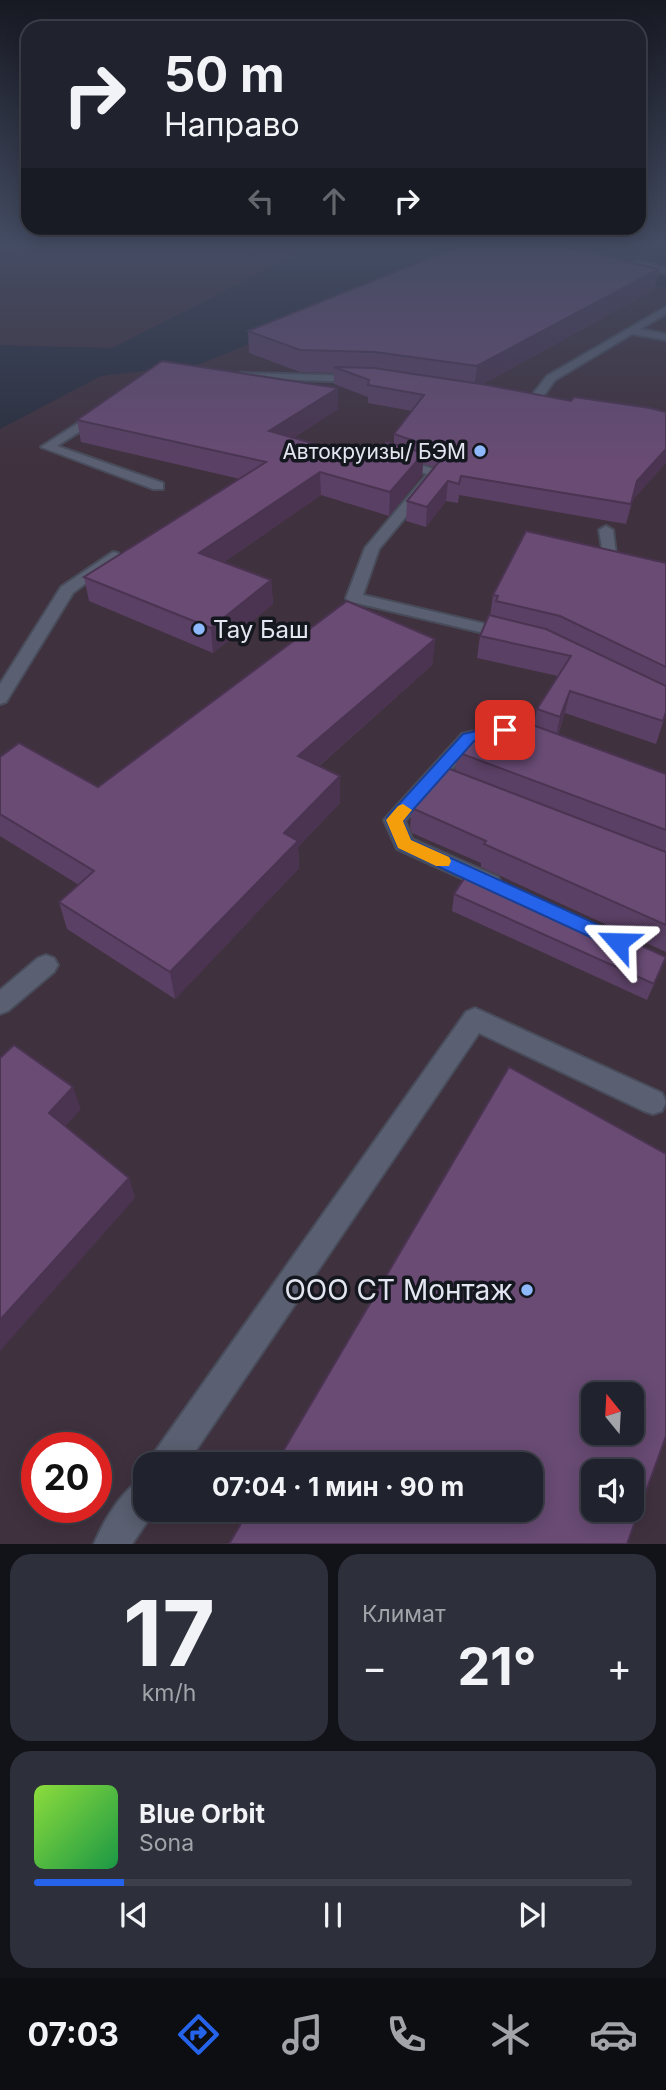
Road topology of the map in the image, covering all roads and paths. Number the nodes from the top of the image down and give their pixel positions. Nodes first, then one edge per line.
1 (654, 317) edge
2 (631, 331) junction
3 (666, 337) edge
4 (227, 376) edge
5 (374, 380) edge
6 (115, 403) edge
7 (545, 405) edge
8 (375, 454) edge
9 (158, 486) dead end
10 (606, 530) dead end
11 (113, 556) edge
12 (666, 577) edge
13 (523, 638) edge
14 (0, 698) edge
15 (542, 744) edge
16 (433, 777) junction
17 (459, 787) edge
18 (504, 890) edge
19 (46, 965) dead end
20 (0, 1004) edge
21 (653, 1102) dead end
22 (175, 1452) edge
23 (133, 1512) edge
24 (111, 1544) edge

1 - 2 lane
2 - 3 lane
2 - 7 lane
4 - 5 lane
6 - 9 lane
8 - 13 lane
10 - 12 lane
11 - 14 lane
15 - 16 lane
16 - 17 lane
16 - 18 lane
19 - 20 lane
21 - 22 lane
23 - 24 lane

